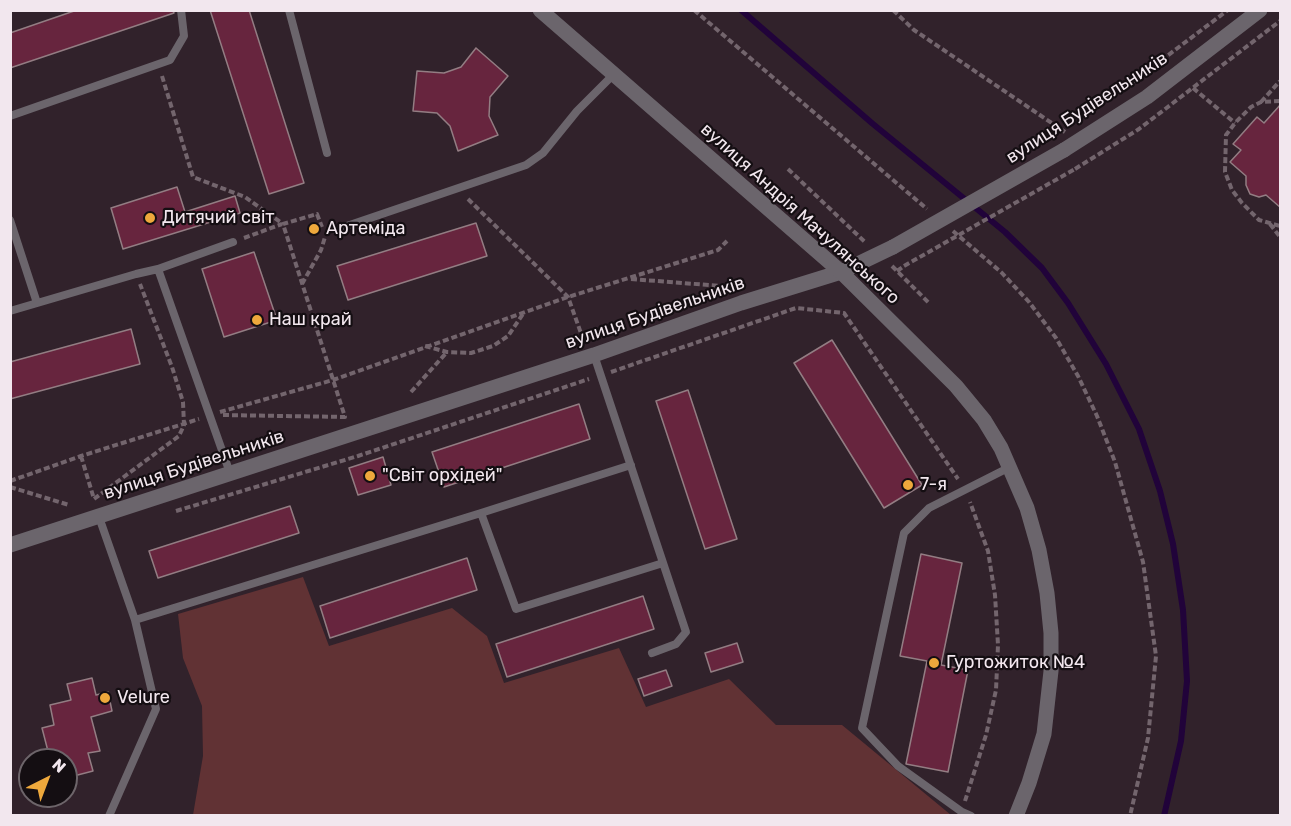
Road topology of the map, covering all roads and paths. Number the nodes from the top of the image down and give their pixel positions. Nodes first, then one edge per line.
1 (181, 10) edge
2 (289, 10) edge
3 (540, 10) edge
4 (694, 10) edge
5 (892, 10) edge
6 (1228, 10) edge
7 (1260, 10) edge
8 (1281, 21) edge
9 (158, 64) junction
10 (614, 74) junction
11 (1281, 81) edge
12 (1193, 88) junction
13 (1118, 94) dead end
14 (1281, 101) edge
15 (1261, 102) junction
16 (10, 116) edge
17 (1235, 123) junction
18 (1073, 127) dead end
19 (1065, 133) junction
20 (1060, 144) junction
21 (327, 153) dead end
22 (788, 169) dead end
23 (458, 189) junction
24 (935, 216) dead end
25 (10, 220) edge
26 (283, 224) junction
27 (1270, 224) junction
28 (1281, 226) edge
29 (335, 230) dead end
30 (951, 230) dead end
31 (1281, 237) edge
32 (727, 241) dead end
33 (233, 242) joint
34 (886, 251) junction
35 (158, 269) junction
36 (897, 271) junction
37 (840, 272) junction
38 (136, 274) junction
39 (627, 279) junction
40 (302, 284) junction
41 (735, 287) dead end
42 (568, 297) junction
43 (37, 303) junction
44 (930, 304) dead end
45 (10, 311) edge
46 (525, 312) junction
47 (582, 336) dead end
48 (424, 346) junction
49 (447, 352) junction
50 (594, 355) junction
51 (602, 375) junction
52 (333, 380) junction
53 (411, 392) dead end
54 (211, 414) junction
55 (184, 425) junction
56 (81, 456) junction
57 (631, 465) junction
58 (1010, 467) junction
59 (230, 473) junction
60 (10, 481) edge
61 (10, 487) edge
62 (965, 489) junction
63 (69, 505) dead end
64 (171, 512) dead end
65 (481, 513) junction
66 (99, 517) junction
67 (10, 545) edge
68 (663, 563) junction
69 (135, 620) junction
70 (652, 653) dead end
71 (962, 812) junction
72 (109, 816) edge
73 (971, 816) edge
74 (1016, 816) edge
75 (1130, 816) edge

1 - 9 lane
2 - 21 lane
3 - 10 street, вулиця Андрія Мачулянського
4 - 24 path
5 - 19 path
6 - 13 path
7 - 20 street, вулиця Будівельників
8 - 12 path
9 - 16 lane
9 - 26 path
10 - 23 lane
10 - 37 street, вулиця Андрія Мачулянського
11 - 15 path
12 - 17 path
12 - 36 path, bridge
14 - 15 path
15 - 17 path
17 - 27 path
18 - 19 path
19 - 20 path
20 - 34 street, вулиця Будівельників, bridge
22 - 34 path
23 - 29 lane
23 - 42 path
25 - 43 lane
26 - 33 path
26 - 40 path
26 - 40 path
27 - 28 path
27 - 31 path
30 - 75 path
32 - 39 path
33 - 35 lane
34 - 36 path
34 - 37 street, вулиця Будівельників
35 - 38 lane
35 - 54 lane
36 - 44 path
37 - 50 street, вулиця Будівельників
37 - 58 street, вулиця Андрія Мачулянського
38 - 43 lane
38 - 55 path
39 - 41 path
39 - 42 path
40 - 52 path
42 - 46 path
42 - 47 path
43 - 45 lane
46 - 48 path
46 - 49 path
48 - 49 path
48 - 52 path
49 - 53 path
50 - 51 lane
50 - 59 street, вулиця Будівельників
51 - 57 lane
51 - 62 path
51 - 64 path
52 - 54 path
52 - 54 path
54 - 55 path
54 - 59 lane
55 - 56 path
55 - 56 path
56 - 60 path
57 - 65 lane
57 - 68 lane
58 - 62 lane
58 - 74 street, вулиця Андрія Мачулянського
59 - 66 street, вулиця Будівельників
61 - 63 path
62 - 71 path
62 - 71 lane
65 - 68 lane
65 - 69 lane
66 - 67 street, вулиця Будівельників
66 - 69 lane
68 - 70 lane
69 - 72 lane
71 - 73 lane

